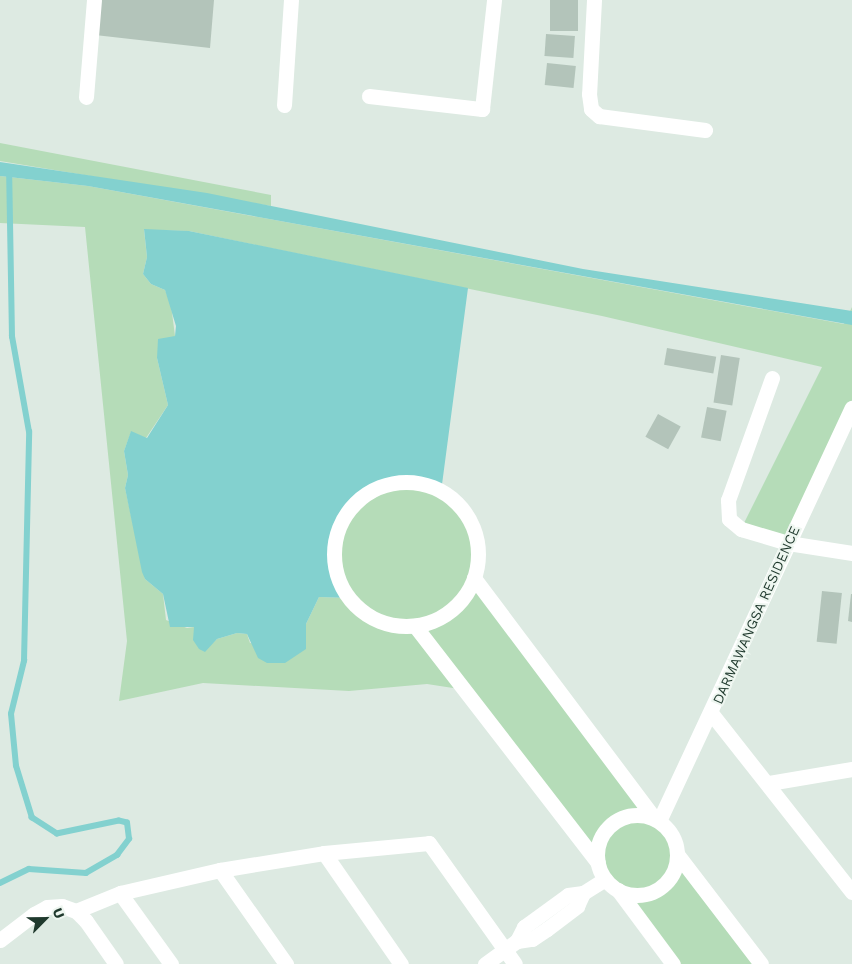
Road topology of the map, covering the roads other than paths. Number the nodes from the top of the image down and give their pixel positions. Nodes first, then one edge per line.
1 (94, 0) edge
2 (291, 0) edge
3 (494, 0) edge
4 (594, 0) edge
5 (369, 96) dead end
6 (86, 97) dead end
7 (284, 106) dead end
8 (705, 130) dead end
9 (772, 378) dead end
10 (852, 408) edge
11 (788, 544) junction
12 (852, 552) edge
13 (474, 578) junction
14 (415, 626) junction
15 (711, 713) junction
16 (852, 769) edge
17 (769, 783) junction
18 (657, 820) junction
19 (324, 853) junction
20 (677, 854) junction
21 (598, 863) junction
22 (220, 870) junction
23 (605, 879) junction
24 (618, 890) junction
25 (852, 892) edge
26 (120, 893) junction
27 (76, 911) junction
28 (0, 940) edge
29 (510, 946) junction
30 (116, 964) edge
31 (171, 964) edge
32 (286, 964) edge
33 (401, 964) edge
34 (485, 964) edge
35 (515, 964) edge
36 (673, 964) edge
37 (761, 964) edge

1 - 6 street
2 - 7 street
3 - 5 street
4 - 8 street
9 - 11 street
10 - 11 street, DARMAWANGSA RESIDENCE
11 - 12 street
11 - 15 street, DARMAWANGSA RESIDENCE
13 - 14 street
13 - 14 street
13 - 18 street
14 - 21 street
15 - 17 street
15 - 18 street, DARMAWANGSA RESIDENCE
16 - 17 street
17 - 25 street
18 - 20 street
18 - 21 street
19 - 22 street
19 - 29 street
19 - 33 street
20 - 24 street
20 - 37 street
21 - 23 street
22 - 26 street
22 - 32 street
23 - 24 street
23 - 29 street
24 - 36 street
26 - 27 street
26 - 31 street
27 - 28 street
27 - 30 street
29 - 34 street
29 - 35 street

